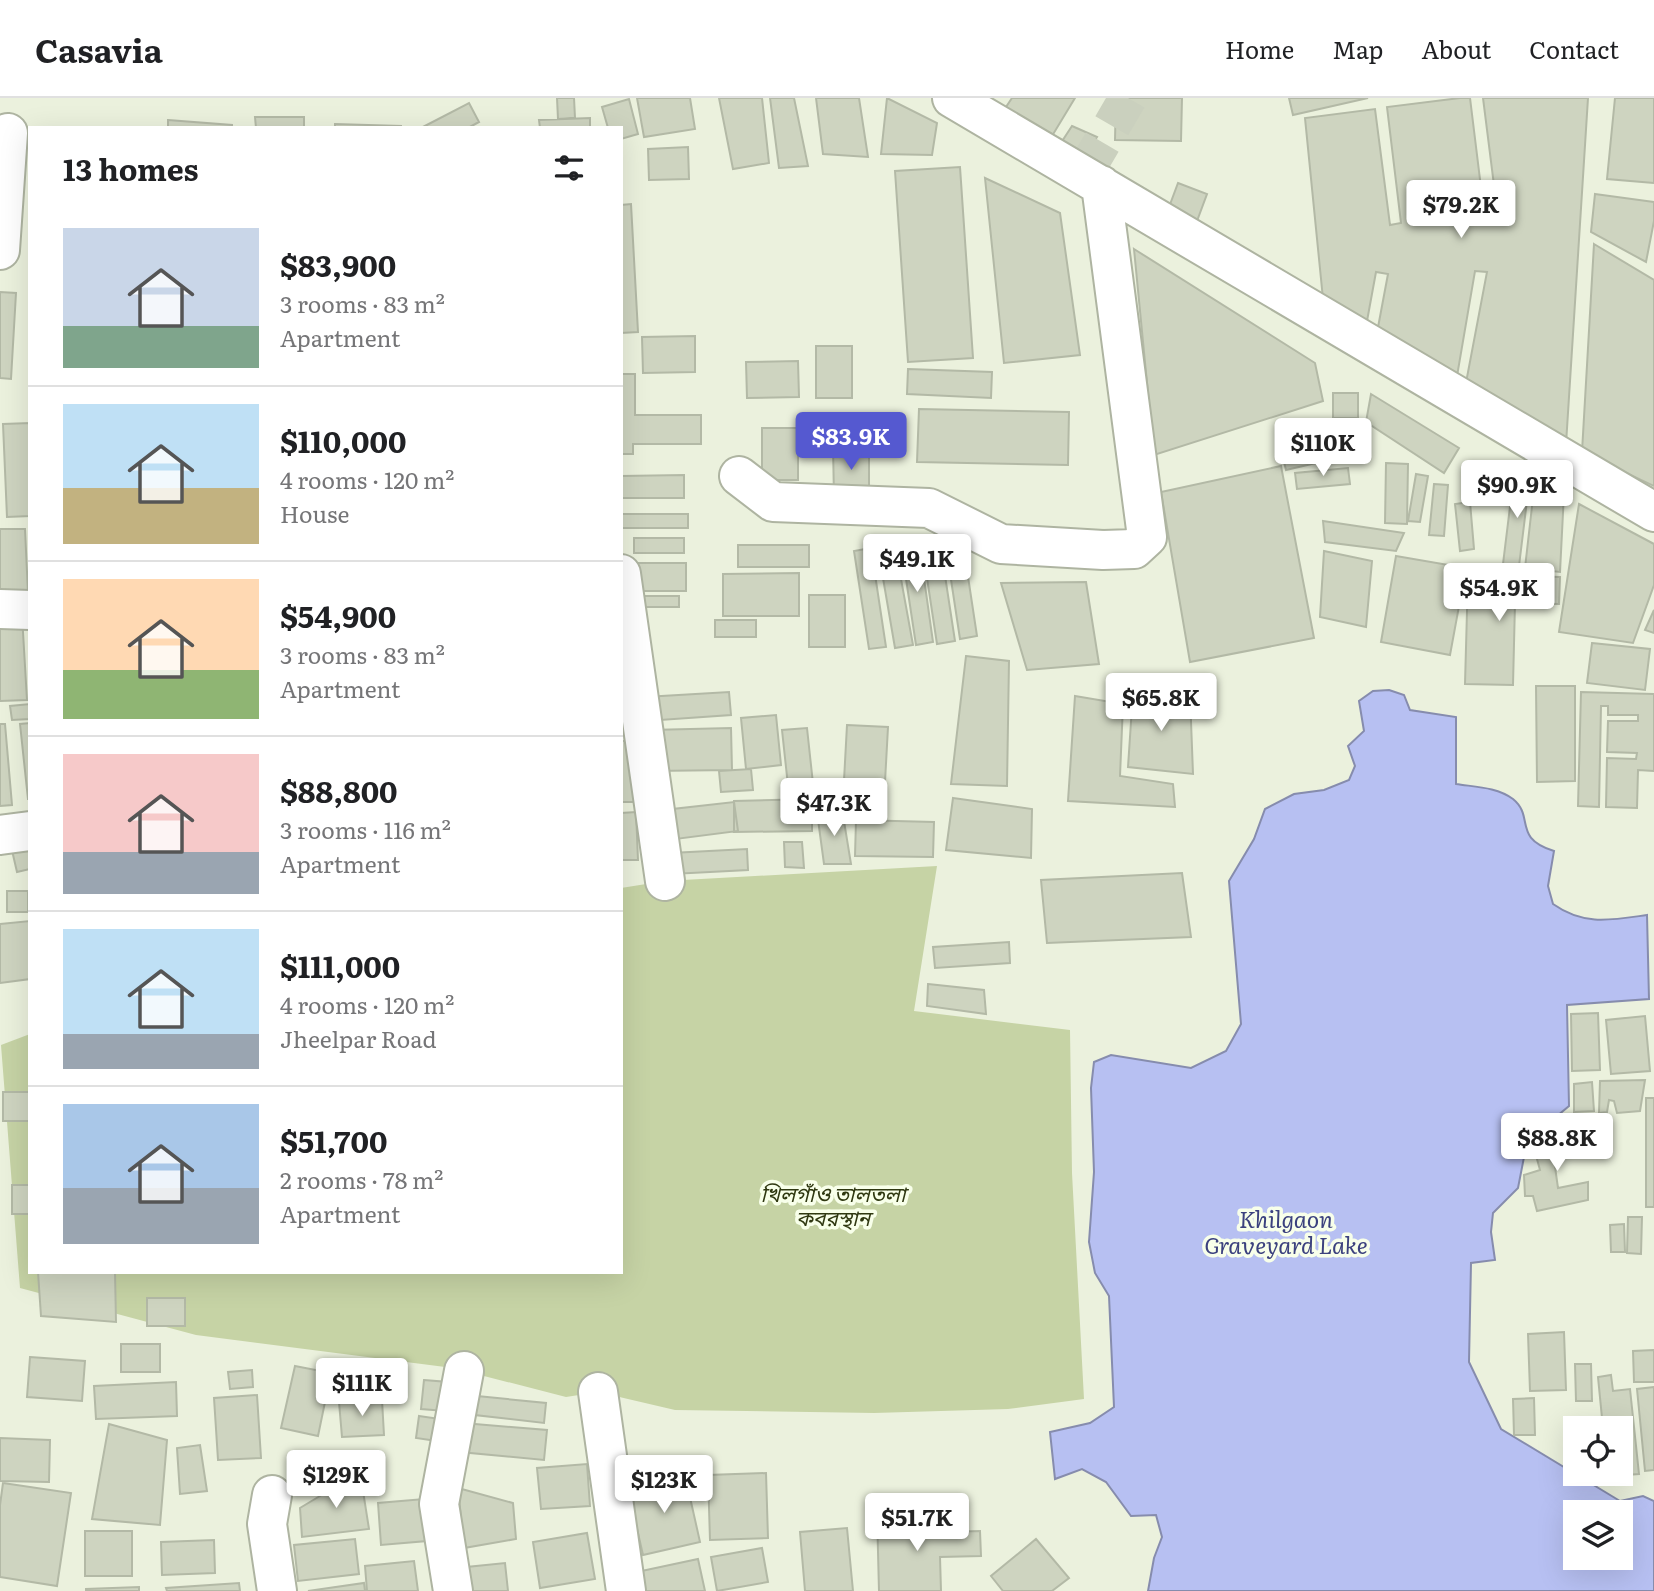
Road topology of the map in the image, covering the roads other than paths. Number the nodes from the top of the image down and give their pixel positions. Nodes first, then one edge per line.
1 (952, 98) edge
2 (8, 133) dead end
3 (1101, 185) junction
4 (1, 230) edge
5 (739, 476) dead end
6 (1654, 512) edge
7 (623, 588) edge
8 (0, 609) edge
9 (28, 610) edge
10 (28, 831) edge
11 (0, 835) edge
12 (665, 881) dead end
13 (464, 1371) dead end
14 (598, 1392) dead end
15 (272, 1495) dead end
16 (277, 1591) edge
17 (453, 1591) edge
18 (626, 1591) edge

1 - 3 street
2 - 4 street
3 - 5 street
3 - 6 street
7 - 12 street
8 - 9 street
10 - 11 street
13 - 17 street
14 - 18 street
15 - 16 street

